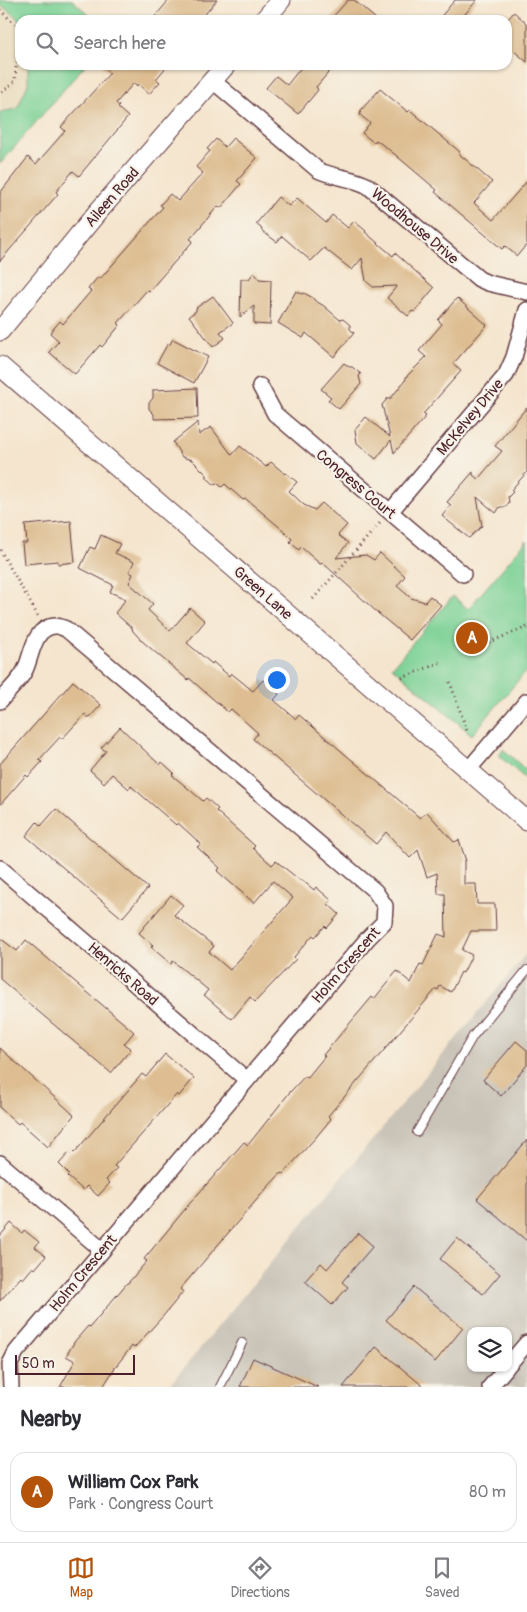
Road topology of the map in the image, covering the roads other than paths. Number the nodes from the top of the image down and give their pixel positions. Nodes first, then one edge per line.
1 (281, 0) edge
2 (268, 15) edge
3 (222, 70) edge
4 (213, 81) junction
5 (527, 292) edge
6 (527, 310) edge
7 (0, 331) edge
8 (0, 366) edge
9 (260, 386) dead end
10 (390, 512) junction
11 (462, 574) dead end
12 (0, 700) edge
13 (527, 701) edge
14 (468, 770) junction
15 (527, 821) edge
16 (0, 868) edge
17 (527, 970) edge
18 (247, 1080) junction
19 (417, 1132) dead end
20 (0, 1163) edge
21 (102, 1250) junction
22 (527, 1343) edge
23 (242, 1344) dead end
24 (512, 1360) edge
25 (503, 1372) edge
26 (11, 1387) edge
27 (220, 1387) edge
28 (490, 1387) edge

1 - 2 street
3 - 4 street, Aileen Road
4 - 5 street, Woodhouse Drive
4 - 7 street, Aileen Road
6 - 10 street, McKelvey Drive
8 - 14 street, Green Lane
9 - 10 street, Congress Court
10 - 11 street, Congress Court
12 - 18 street, Holm Crescent
13 - 14 street
14 - 15 street, Green Lane
16 - 18 street, Henricks Road
17 - 19 lane
18 - 21 street, Holm Crescent
20 - 21 street
21 - 26 street, Holm Crescent
22 - 24 street
23 - 27 lane
25 - 28 street

